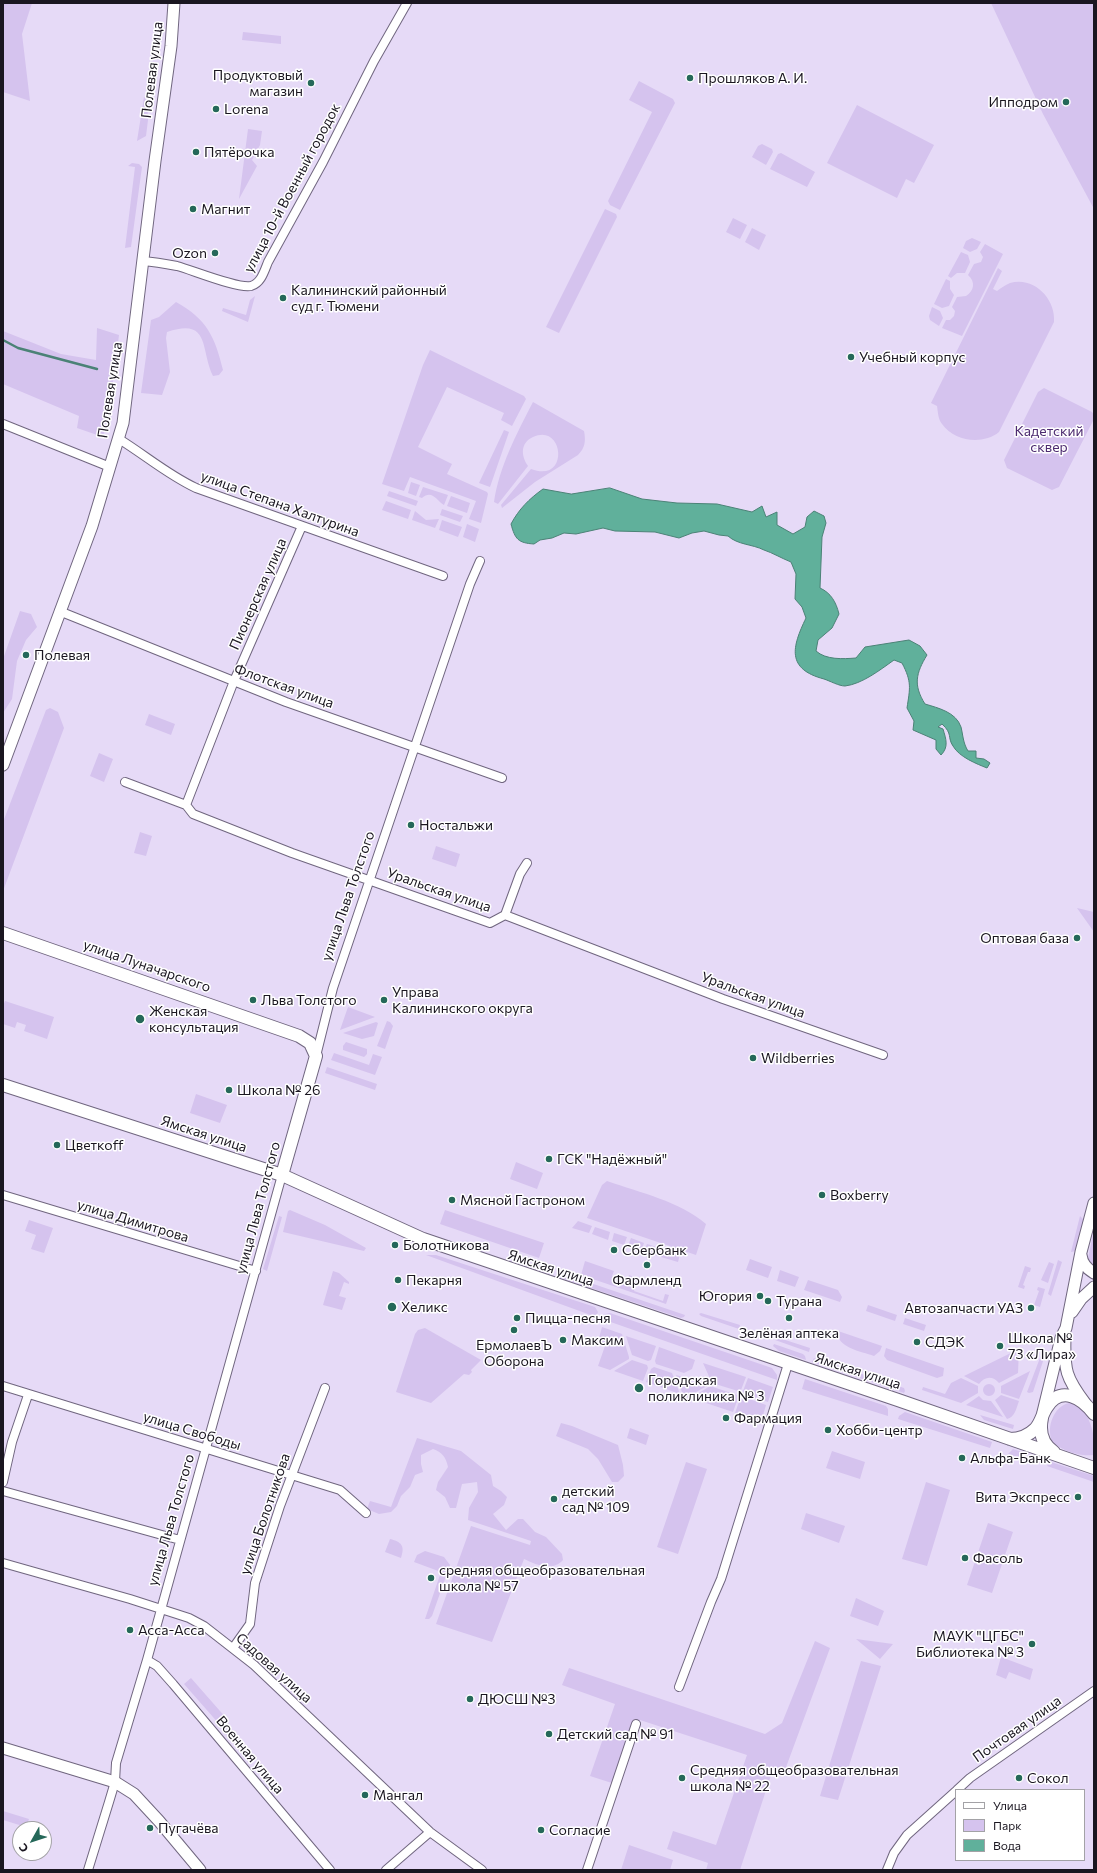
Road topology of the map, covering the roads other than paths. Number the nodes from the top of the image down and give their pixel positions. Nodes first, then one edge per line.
1 (174, 3) edge
2 (407, 3) edge
3 (143, 261) junction
4 (3, 424) edge
5 (119, 439) junction
6 (110, 467) junction
7 (302, 526) junction
8 (480, 561) dead end
9 (443, 576) dead end
10 (59, 611) junction
11 (234, 681) junction
12 (414, 747) junction
13 (3, 765) edge
14 (502, 778) dead end
15 (124, 782) dead end
16 (186, 805) junction
17 (527, 863) dead end
18 (369, 880) junction
19 (505, 915) junction
20 (3, 933) edge
21 (883, 1055) dead end
22 (316, 1056) junction
23 (3, 1085) edge
24 (282, 1175) junction
25 (3, 1195) edge
26 (1094, 1203) edge
27 (1081, 1252) junction
28 (256, 1271) junction
29 (1094, 1274) edge
30 (1094, 1287) edge
31 (1066, 1328) junction
32 (788, 1364) junction
33 (3, 1386) edge
34 (325, 1388) dead end
35 (28, 1395) junction
36 (1092, 1411) edge
37 (1042, 1417) junction
38 (1008, 1439) junction
39 (206, 1449) junction
40 (1059, 1455) junction
41 (1094, 1460) edge
42 (1074, 1462) junction
43 (1094, 1468) edge
44 (291, 1475) junction
45 (3, 1482) edge
46 (3, 1490) edge
47 (366, 1513) dead end
48 (180, 1540) junction
49 (3, 1563) edge
50 (161, 1609) junction
51 (233, 1648) junction
52 (148, 1660) junction
53 (679, 1687) dead end
54 (1094, 1691) edge
55 (636, 1724) dead end
56 (3, 1748) edge
57 (115, 1782) junction
58 (957, 1789) edge
59 (955, 1791) edge
60 (430, 1832) junction
61 (88, 1870) edge
62 (200, 1870) edge
63 (330, 1870) edge
64 (386, 1870) edge
65 (482, 1870) edge
66 (587, 1870) edge
67 (887, 1870) edge

1 - 3 street, Полевая улица
2 - 3 street, улица 10-й Военный городок
3 - 5 street, Полевая улица
4 - 6 street
5 - 6 street, Полевая улица
5 - 7 street, улица Степана Халтурина
6 - 10 street, Полевая улица
7 - 9 street, улица Степана Халтурина
7 - 11 street, Пионерская улица
8 - 12 street, улица Льва Толстого
10 - 11 street, Флотская улица
10 - 13 street, Полевая улица
11 - 12 street, Флотская улица
11 - 16 street, Пионерская улица
12 - 14 street, Флотская улица
12 - 18 street, улица Льва Толстого
15 - 16 street, Уральская улица
16 - 18 street, Уральская улица
17 - 19 street
18 - 19 street, Уральская улица
18 - 22 street, улица Льва Толстого
19 - 21 street, Уральская улица
20 - 22 main road, улица Луначарского
22 - 24 main road, улица Льва Толстого
23 - 24 main road, Ямская улица
24 - 28 street, улица Льва Толстого
24 - 32 main road, Ямская улица
25 - 28 street, улица Димитрова
26 - 27 street
27 - 29 street
27 - 31 street
28 - 39 street, улица Льва Толстого
30 - 31 street
31 - 36 street
31 - 37 street
32 - 38 main road, Ямская улица
32 - 53 street
33 - 35 street, улица Свободы
34 - 44 street, улица Болотникова
35 - 39 street, улица Свободы
35 - 45 street
36 - 37 main road
37 - 38 main road
37 - 40 main road
38 - 40 main road, Ямская улица
39 - 44 street, улица Свободы
39 - 48 street, улица Льва Толстого
40 - 42 main road, Ямская улица
41 - 42 main road
42 - 43 main road, Ямская улица
44 - 47 street, улица Свободы
44 - 51 street, улица Болотникова
46 - 48 street
48 - 50 street, улица Льва Толстого
49 - 50 street, Садовая улица
50 - 51 street, Садовая улица
50 - 52 street, улица Льва Толстого
51 - 60 street, Садовая улица
52 - 57 street, улица Льва Толстого
52 - 63 street, Военная улица
54 - 58 street, Почтовая улица
55 - 66 street
56 - 57 street
57 - 61 street, улица Льва Толстого
57 - 62 street
59 - 67 street, Почтовая улица
60 - 64 street
60 - 65 street, Садовая улица

